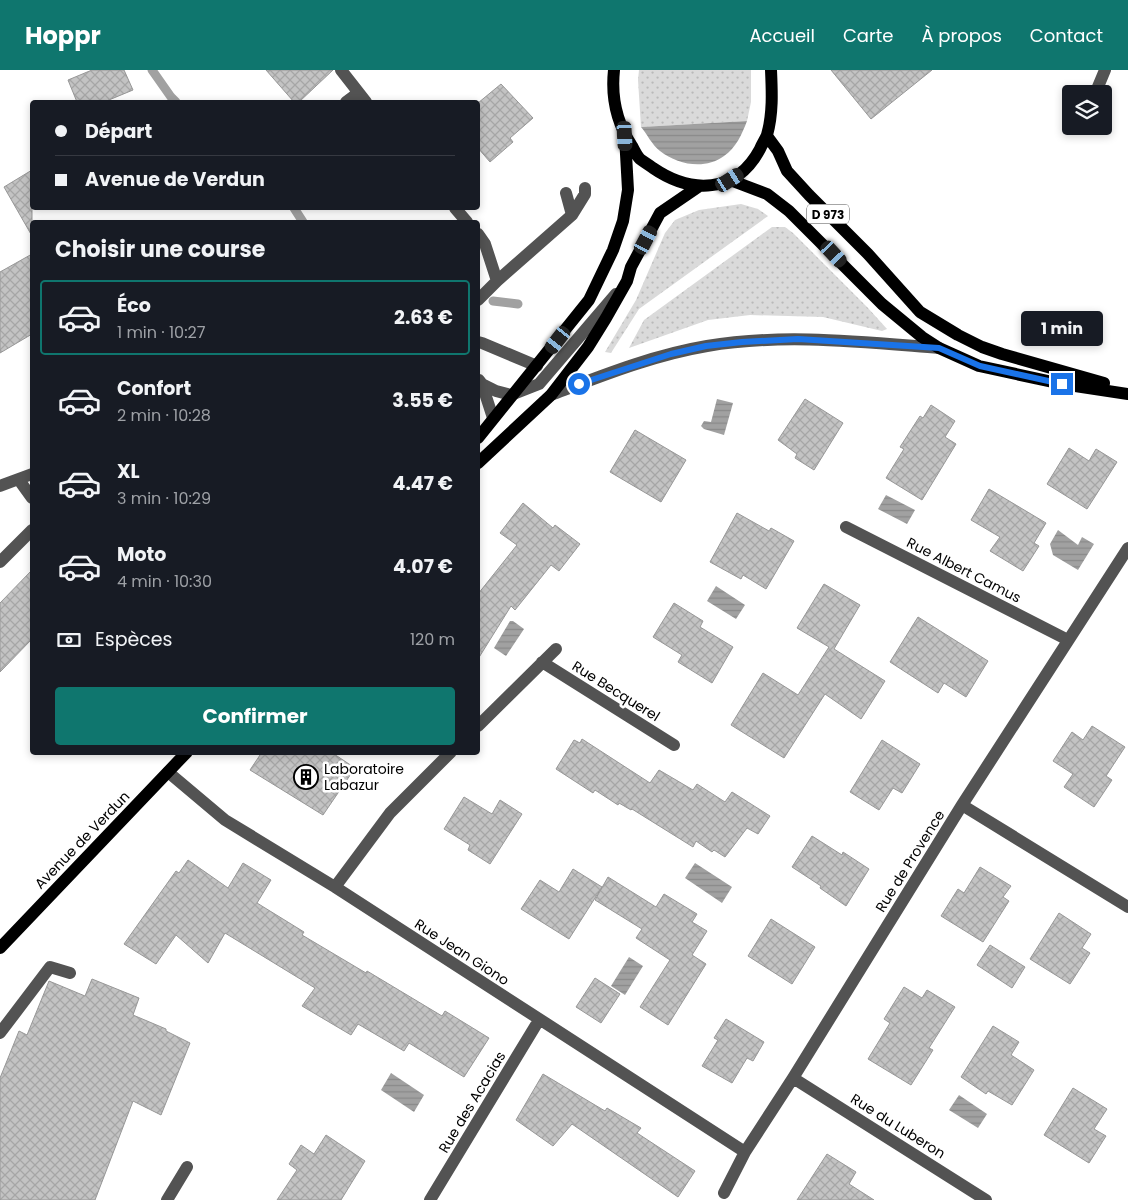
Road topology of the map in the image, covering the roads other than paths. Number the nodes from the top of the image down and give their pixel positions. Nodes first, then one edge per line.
1 (341, 70) edge
2 (614, 70) edge
3 (770, 70) edge
4 (1105, 70) edge
5 (1099, 85) edge
6 (362, 98) edge
7 (625, 136) junction
8 (766, 136) junction
9 (730, 180) junction
10 (698, 187) junction
11 (586, 188) dead end
12 (566, 193) dead end
13 (457, 210) edge
14 (572, 215) junction
15 (466, 220) edge
16 (480, 237) edge
17 (497, 281) junction
18 (627, 281) junction
19 (480, 298) edge
20 (480, 342) edge
21 (939, 348) junction
22 (537, 366) junction
23 (480, 381) edge
24 (1128, 392) edge
25 (550, 394) junction
26 (511, 395) junction
27 (493, 418) junction
28 (480, 435) edge
29 (480, 461) edge
30 (30, 475) edge
31 (19, 480) junction
32 (0, 486) edge
33 (30, 495) edge
34 (846, 527) dead end
35 (30, 532) edge
36 (1128, 548) edge
37 (0, 562) edge
38 (1068, 640) junction
39 (556, 649) dead end
40 (542, 662) junction
41 (480, 724) edge
42 (674, 745) dead end
43 (184, 755) edge
44 (448, 755) edge
45 (168, 772) junction
46 (962, 805) junction
47 (335, 887) junction
48 (1128, 907) edge
49 (2, 941) edge
50 (70, 974) dead end
51 (539, 1020) junction
52 (0, 1033) edge
53 (793, 1078) junction
54 (745, 1152) junction
55 (187, 1167) dead end
56 (724, 1193) dead end
57 (168, 1200) edge
58 (430, 1200) edge
59 (986, 1200) edge

1 - 6 street
2 - 7 main road
3 - 8 main road
4 - 5 street
7 - 10 main road
7 - 22 main road
8 - 9 main road
8 - 24 main road, D 973
9 - 10 main road
9 - 21 main road, D 973
10 - 18 main road
11 - 14 street
12 - 14 street
13 - 15 street
14 - 17 street
16 - 17 street
17 - 19 street
18 - 25 main road
18 - 26 street
20 - 22 street
21 - 24 main road, D 973
21 - 25 street
22 - 26 main road
23 - 26 street
23 - 27 street
25 - 29 main road
26 - 27 main road
27 - 28 main road
30 - 31 street
31 - 32 street
31 - 33 street
34 - 38 street, Rue Albert Camus
35 - 37 street
36 - 38 street, Rue de Provence
38 - 46 street, Rue de Provence
39 - 40 street
40 - 41 street
40 - 42 street, Rue Becquerel
43 - 45 main road, Avenue de Verdun
44 - 47 street
45 - 47 street, Rue Jean Giono
45 - 49 main road, Avenue de Verdun
46 - 48 street
46 - 53 street, Rue de Provence
47 - 51 street, Rue Jean Giono
50 - 52 street
51 - 54 street, Rue Jean Giono
51 - 58 street, Rue des Acacias
53 - 54 street, Rue de Provence
53 - 59 street, Rue du Luberon
54 - 56 street, Rue de Provence
55 - 57 street

